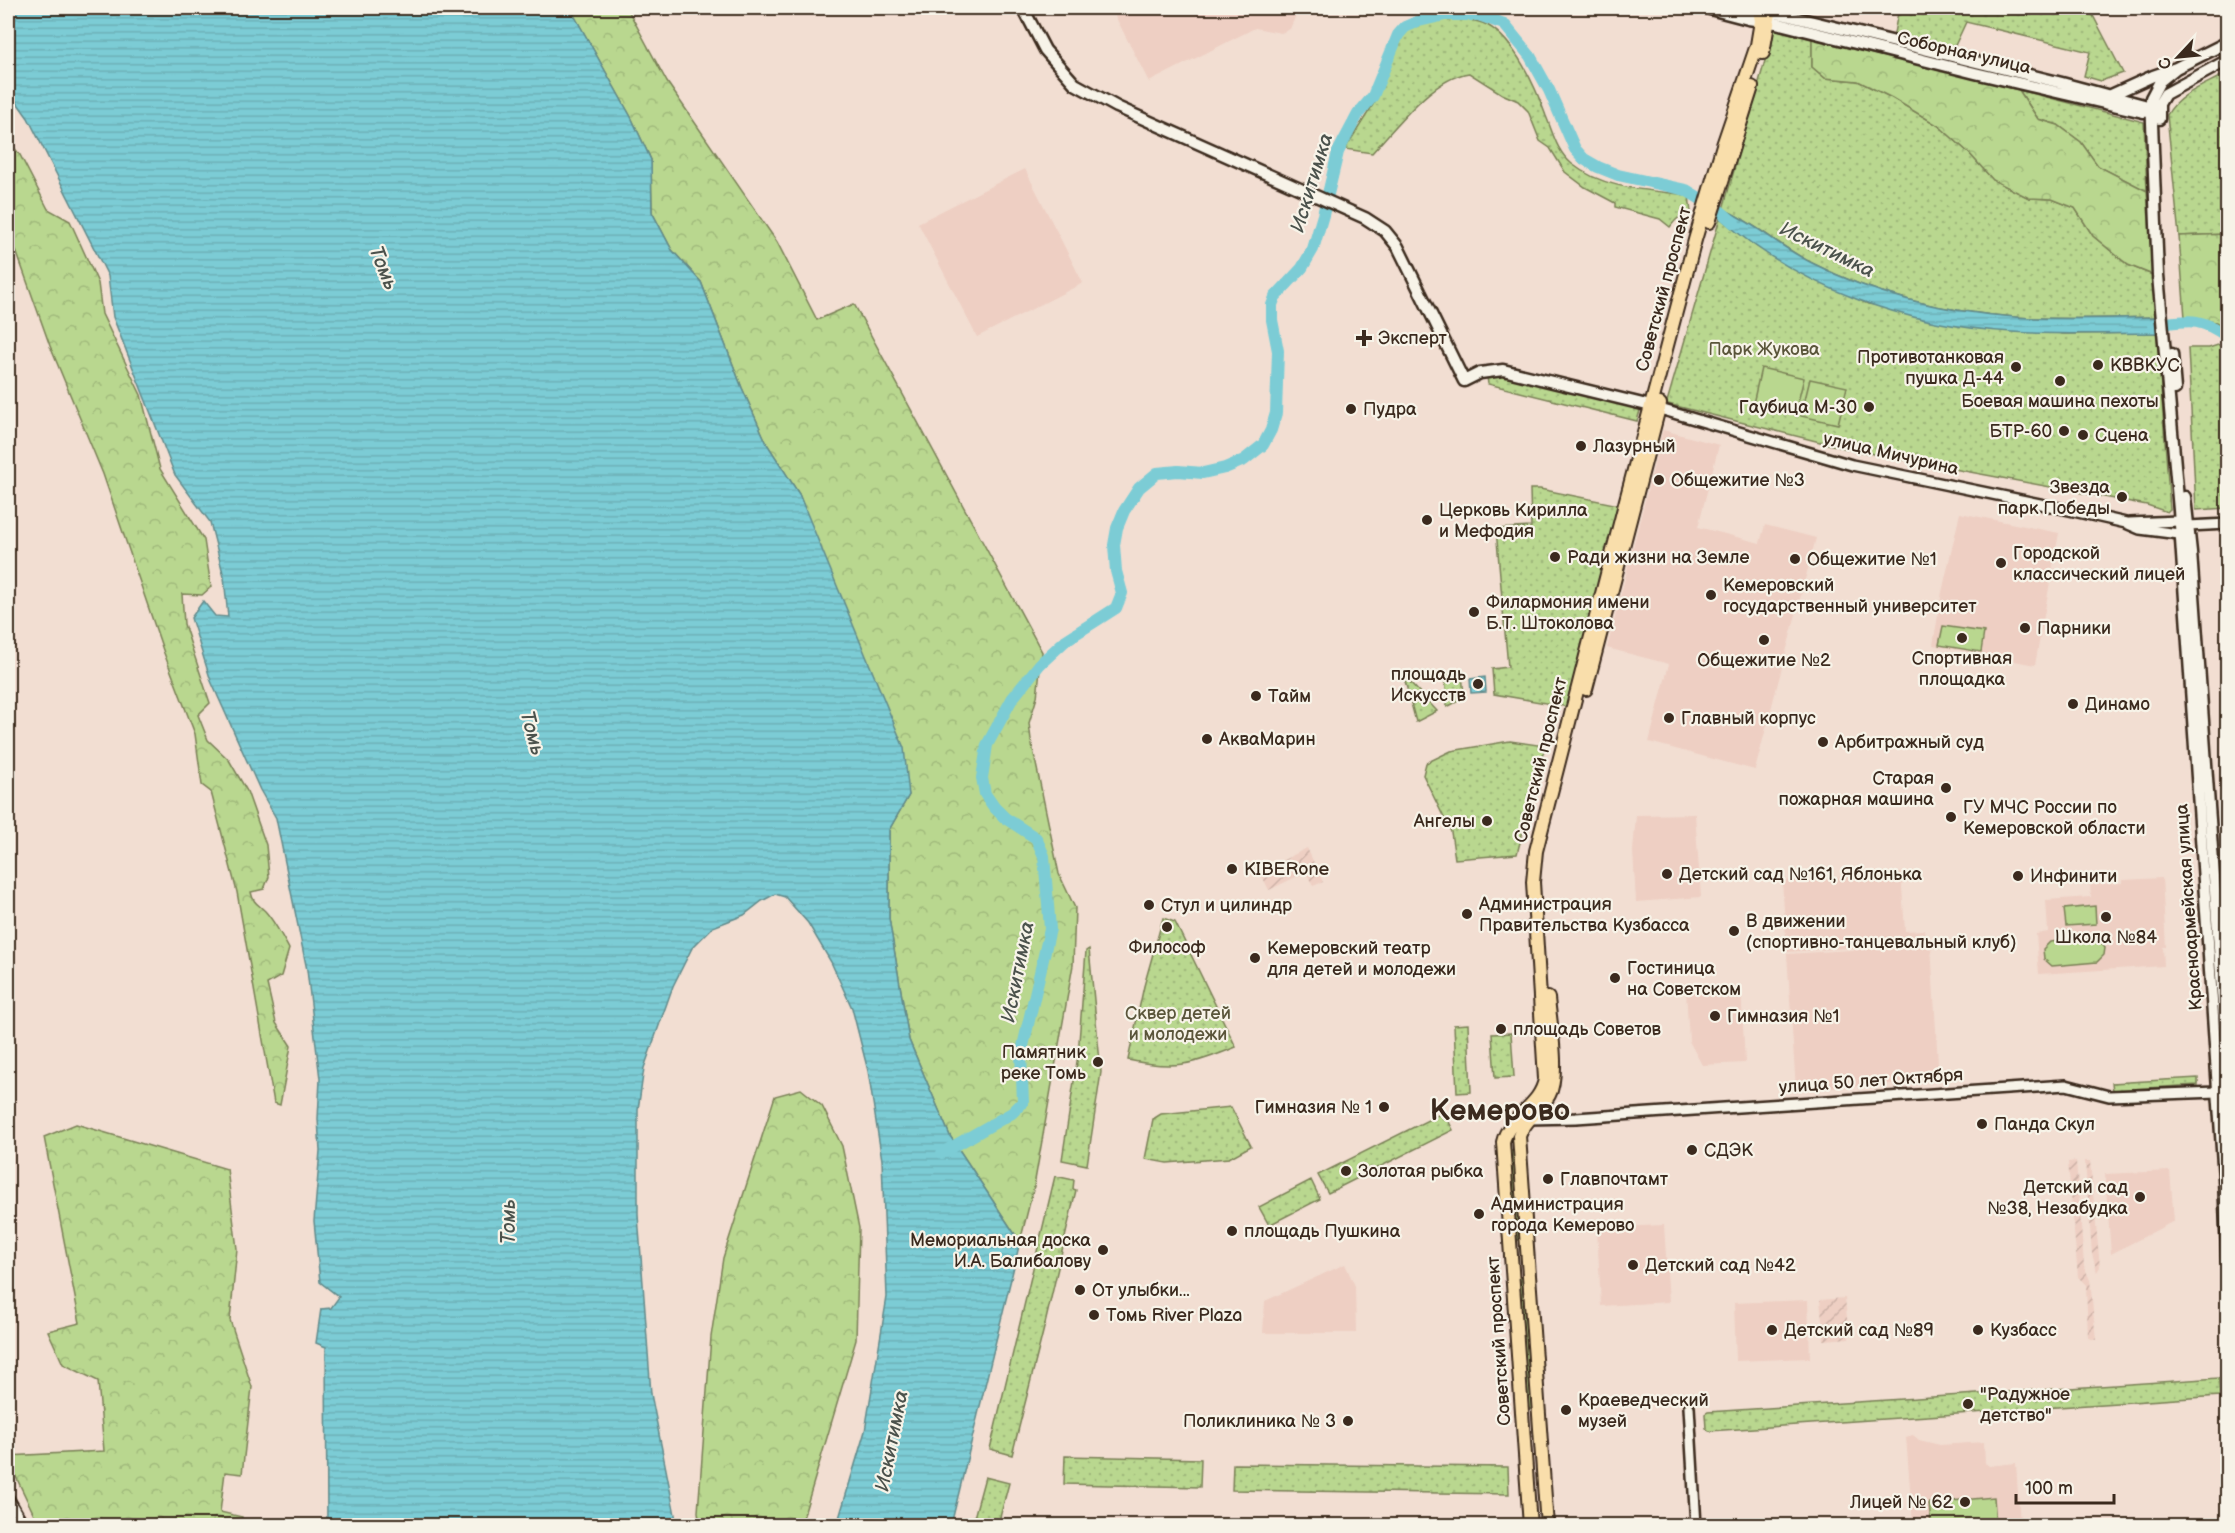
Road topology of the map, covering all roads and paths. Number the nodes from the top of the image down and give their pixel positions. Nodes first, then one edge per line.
1 (1028, 8) edge
2 (1706, 8) edge
3 (1740, 8) edge
4 (1764, 14) edge
5 (2228, 42) edge
6 (2228, 60) edge
7 (2176, 68) junction
8 (2110, 95) junction
9 (2154, 109) junction
10 (1655, 408) junction
11 (2126, 523) junction
12 (2184, 524) junction
13 (2228, 524) edge
14 (2179, 534) junction
15 (2200, 751) junction
16 (2225, 1071) edge
17 (2228, 1082) edge
18 (2223, 1093) edge
19 (1522, 1119) junction
20 (1527, 1245) junction
21 (1511, 1247) junction
22 (2228, 1277) edge
23 (1530, 1281) junction
24 (1513, 1282) junction
25 (1689, 1407) dead end
26 (8, 1498) edge
27 (24, 1526) edge
28 (1530, 1526) edge
29 (1547, 1526) edge
30 (1696, 1526) edge

1 - 10 main road
2 - 4 main road
3 - 4 main road
4 - 8 main road, Соборная улица
4 - 9 main road, Соборная улица
4 - 10 main road, Советский проспект
5 - 7 main road
6 - 9 main road
7 - 8 main road
7 - 9 main road
8 - 9 main road, Соборная улица
9 - 12 main road, Красноармейская улица
10 - 11 street, улица Мичурина
10 - 19 main road, Советский проспект
11 - 12 street, улица Мичурина
11 - 14 street, улица Мичурина
12 - 13 street, улица Мичурина
12 - 14 main road
12 - 15 main road, Красноармейская улица
14 - 15 main road, Красноармейская улица
15 - 16 main road, Красноармейская улица
16 - 18 main road, Красноармейская улица
17 - 18 street
18 - 19 street, улица 50 лет Октября
18 - 22 main road, Красноармейская улица
19 - 20 main road, Советский проспект
19 - 21 main road, Советский проспект
20 - 21 main road
20 - 23 main road, Советский проспект
21 - 24 main road, Советский проспект
23 - 24 main road
23 - 29 main road, Советский проспект
24 - 28 main road, Советский проспект
25 - 30 street
26 - 27 street

